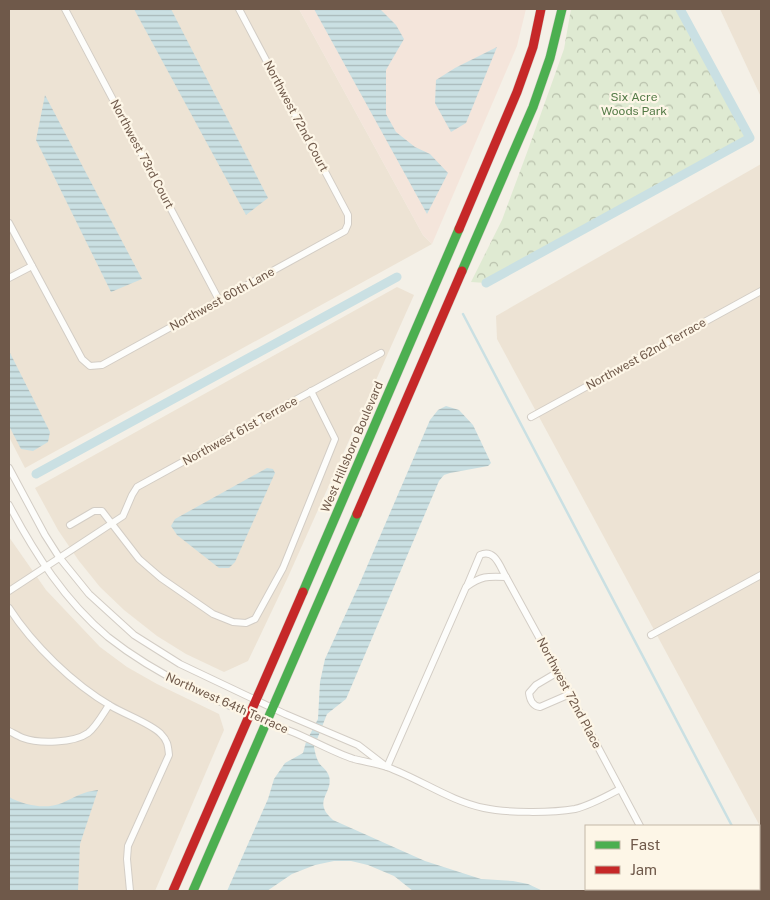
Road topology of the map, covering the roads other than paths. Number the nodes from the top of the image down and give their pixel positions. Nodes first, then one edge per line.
1 (65, 9) edge
2 (239, 9) edge
3 (541, 9) edge
4 (562, 9) edge
5 (9, 223) edge
6 (348, 224) joint
7 (32, 266) junction
8 (9, 278) edge
9 (761, 291) edge
10 (219, 300) junction
11 (381, 353) dead end
12 (311, 391) junction
13 (531, 417) dead end
14 (9, 468) edge
15 (9, 505) edge
16 (113, 523) junction
17 (70, 525) dead end
18 (59, 557) junction
19 (45, 566) junction
20 (761, 575) edge
21 (506, 577) junction
22 (466, 587) junction
23 (9, 591) edge
24 (9, 608) edge
25 (651, 635) dead end
26 (558, 672) junction
27 (570, 694) junction
28 (256, 700) junction
29 (109, 705) junction
30 (273, 708) junction
31 (250, 714) junction
32 (268, 722) junction
33 (9, 731) edge
34 (358, 746) junction
35 (352, 759) junction
36 (387, 767) junction
37 (620, 789) junction
38 (639, 825) edge
39 (130, 891) edge
40 (173, 891) edge
41 (193, 891) edge

1 - 10 street, Northwest 73rd Court
2 - 6 street, Northwest 72nd Court
3 - 28 street, West Hillsboro Boulevard
4 - 30 street
5 - 7 street
6 - 10 street, Northwest 60th Lane
7 - 8 street
7 - 10 street, Northwest 60th Lane
9 - 13 street, Northwest 62nd Terrace
11 - 12 street, Northwest 61st Terrace
12 - 16 street, Northwest 61st Terrace
12 - 16 street
14 - 18 street, Northwest 64th Terrace
15 - 19 street, Northwest 64th Terrace
16 - 17 street
16 - 18 street, Northwest 61st Terrace
18 - 19 street, Northwest 61st Terrace
18 - 28 street, Northwest 64th Terrace
19 - 23 street, Northwest 61st Terrace
19 - 31 street, Northwest 64th Terrace
20 - 25 street
21 - 22 street
21 - 22 street, Northwest 72nd Place
21 - 26 street, Northwest 72nd Place
22 - 36 street
24 - 29 street
26 - 27 street, Northwest 72nd Place
26 - 27 street
27 - 37 street, Northwest 72nd Place
28 - 30 street, Northwest 64th Terrace
28 - 31 street, West Hillsboro Boulevard
29 - 33 street
29 - 39 street
30 - 32 street
30 - 34 street, Northwest 64th Terrace
31 - 32 street, Northwest 64th Terrace
31 - 40 street, West Hillsboro Boulevard
32 - 35 street, Northwest 64th Terrace
32 - 41 street
34 - 35 street
34 - 36 street, Northwest 64th Terrace
35 - 36 street, Northwest 64th Terrace
36 - 37 street, Northwest 64th Terrace
37 - 38 street, Northwest 72nd Place

